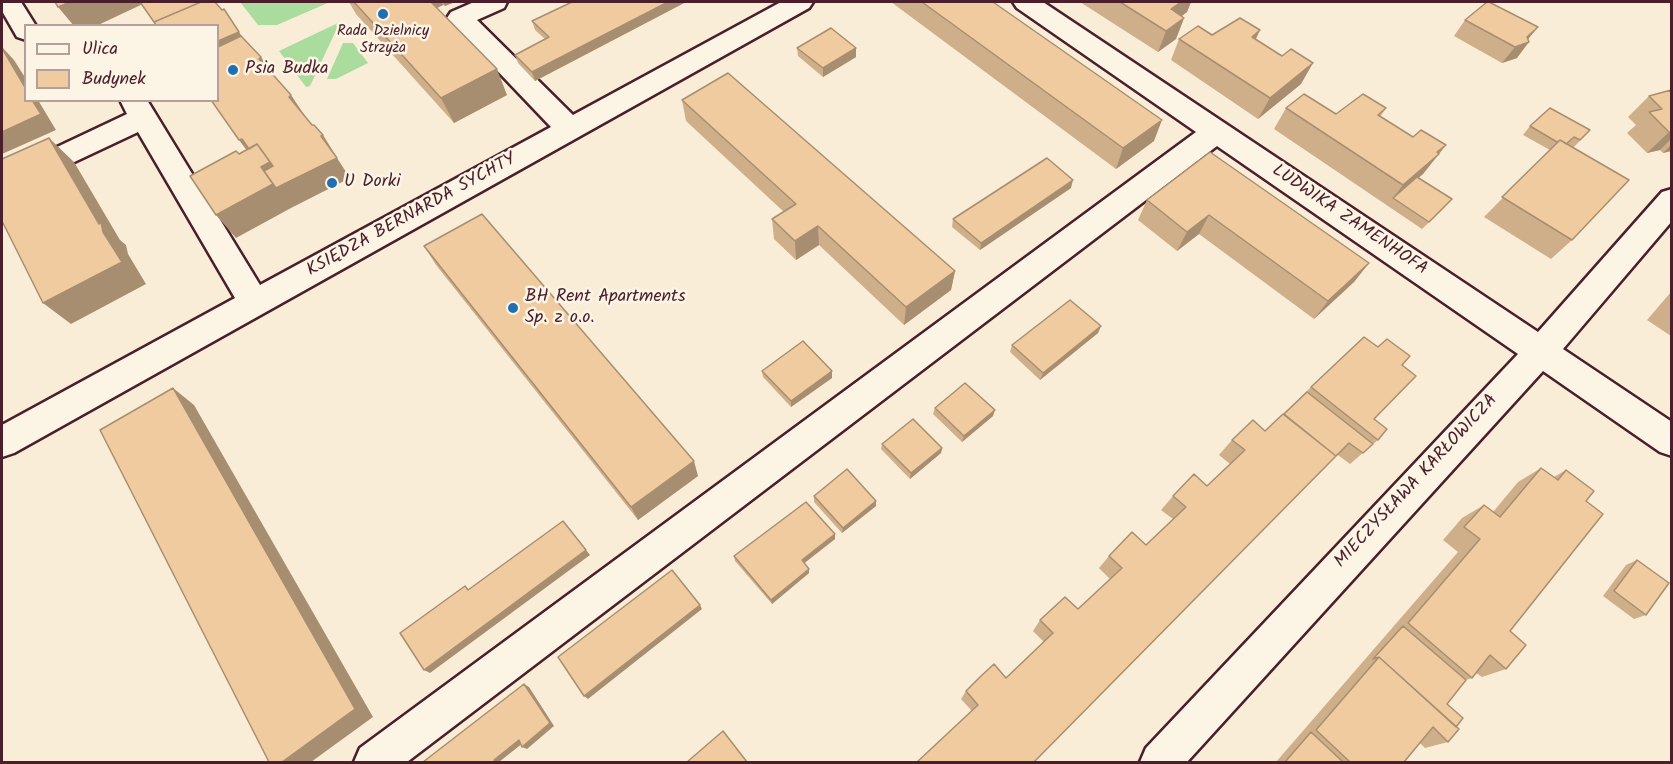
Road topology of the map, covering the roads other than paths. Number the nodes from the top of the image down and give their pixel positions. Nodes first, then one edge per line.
1 (9, 2) edge
2 (495, 2) edge
3 (800, 2) edge
4 (1026, 2) edge
5 (24, 28) edge
6 (138, 109) edge
7 (570, 129) junction
8 (1216, 131) junction
9 (2, 185) edge
10 (1671, 200) edge
11 (254, 303) junction
12 (1539, 351) junction
13 (1671, 441) edge
14 (2, 442) edge
15 (374, 762) edge
16 (1160, 762) edge

1 - 5 street
2 - 7 street
3 - 7 street, KSIĘDZA BERNARDA SYCHTY
4 - 8 street, LUDWIKA ZAMENHOFA
6 - 9 street
6 - 11 street
7 - 11 street, KSIĘDZA BERNARDA SYCHTY
8 - 12 street, LUDWIKA ZAMENHOFA
8 - 15 street
10 - 12 street, MIECZYSŁAWA KARŁOWICZA
11 - 14 street, KSIĘDZA BERNARDA SYCHTY
12 - 13 street, LUDWIKA ZAMENHOFA
12 - 16 street, MIECZYSŁAWA KARŁOWICZA

